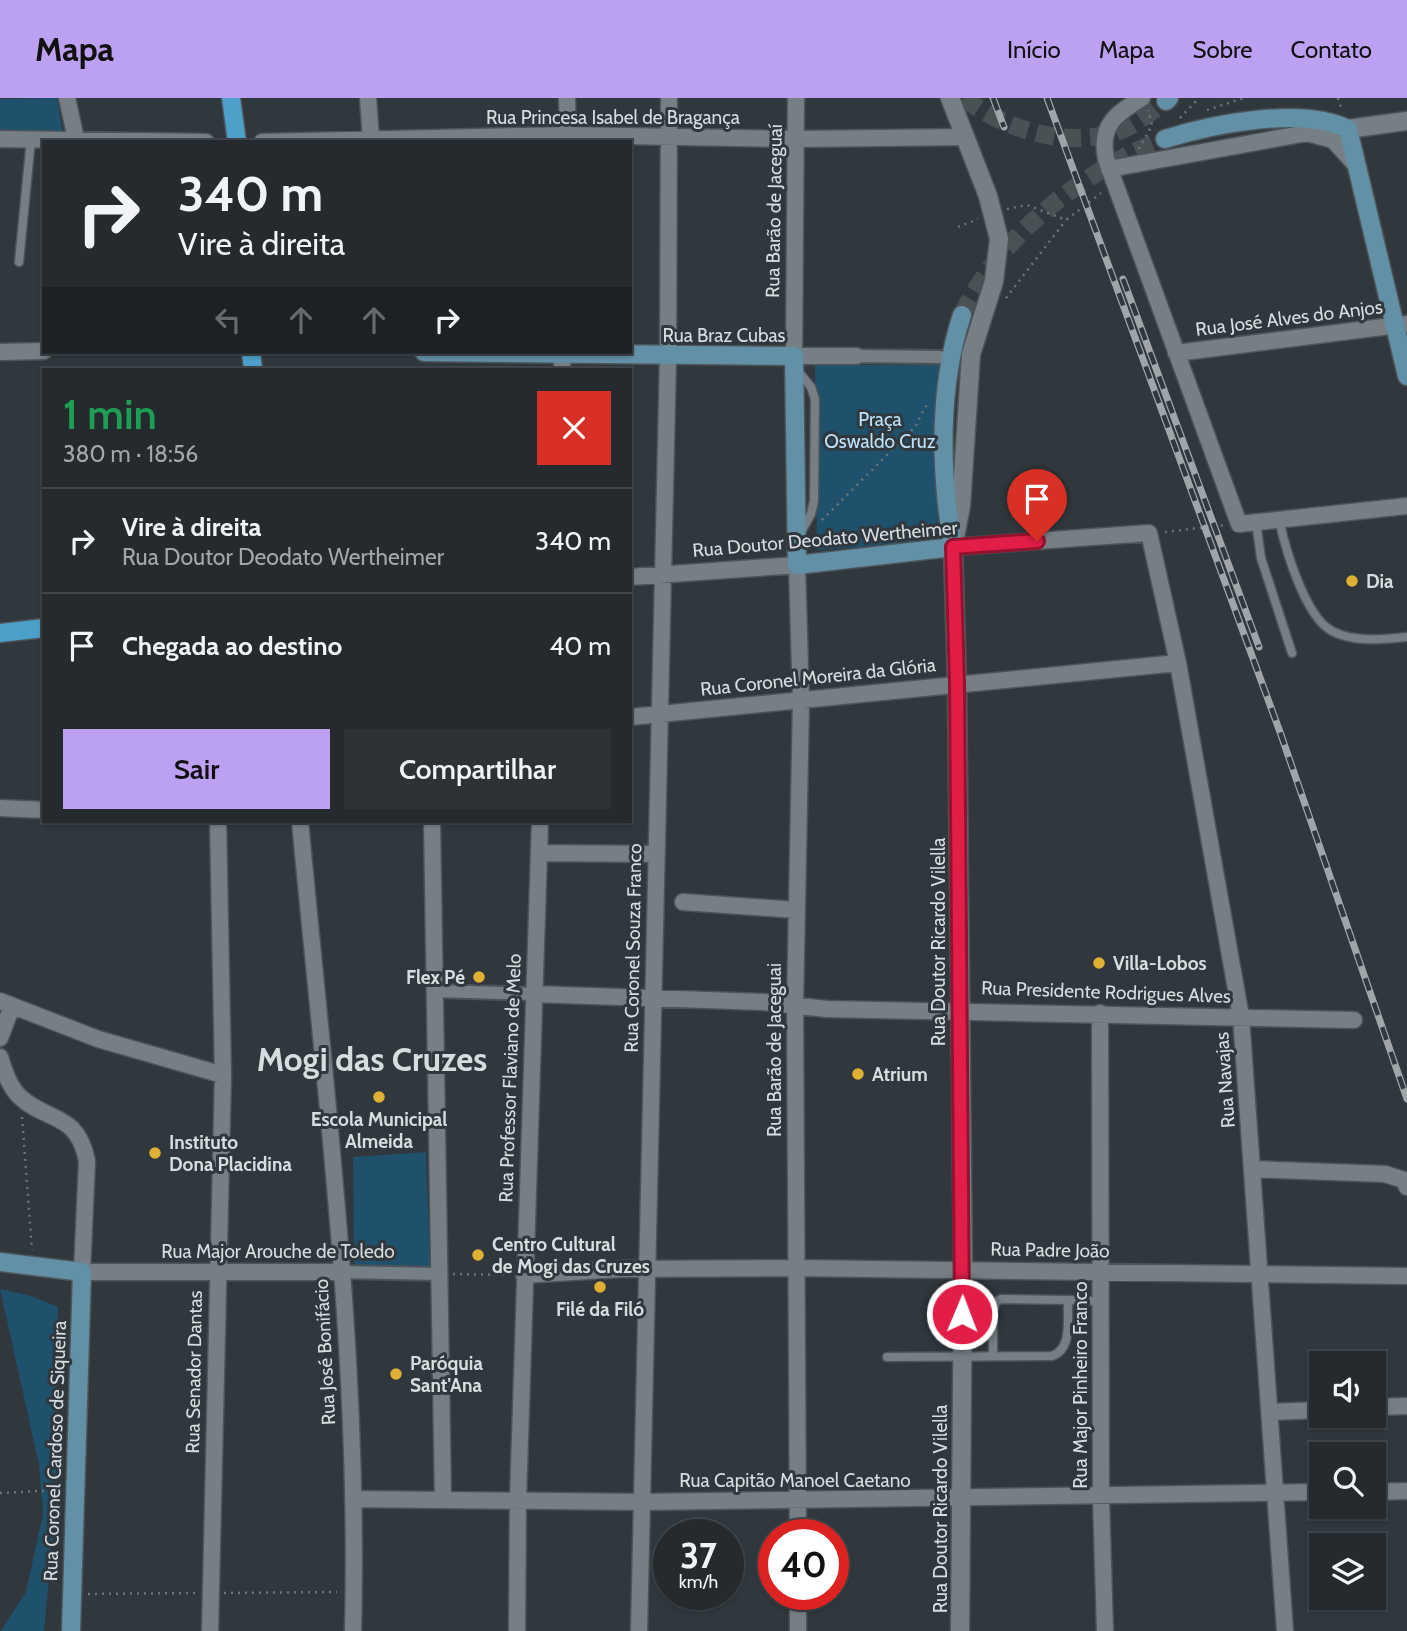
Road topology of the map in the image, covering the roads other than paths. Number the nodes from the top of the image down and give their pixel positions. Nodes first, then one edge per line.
1 (67, 98) edge
2 (231, 98) edge
3 (368, 98) edge
4 (567, 98) edge
5 (669, 98) edge
6 (796, 98) edge
7 (950, 98) edge
8 (1142, 98) edge
9 (1407, 121) edge
10 (1348, 129) junction
11 (668, 137) junction
12 (965, 137) junction
13 (568, 138) edge
14 (0, 139) edge
15 (31, 139) junction
16 (372, 139) junction
17 (796, 139) junction
18 (1165, 139) tunnel mouth
19 (67, 140) edge
20 (237, 140) edge
21 (335, 140) edge
22 (1355, 164) junction
23 (1112, 176) junction
24 (19, 262) dead end
25 (962, 315) tunnel mouth
26 (1401, 325) edge
27 (42, 351) edge
28 (0, 352) edge
29 (1176, 353) junction
30 (470, 354) edge
31 (668, 356) junction
32 (856, 356) joint
33 (940, 357) dead end
34 (562, 358) edge
35 (794, 361) junction
36 (1407, 376) edge
37 (1407, 506) edge
38 (1279, 519) junction
39 (1256, 522) junction
40 (1149, 533) joint
41 (953, 547) junction
42 (797, 565) junction
43 (660, 575) junction
44 (632, 578) edge
45 (42, 628) edge
46 (0, 632) edge
47 (1407, 637) edge
48 (1292, 653) dead end
49 (1178, 663) junction
50 (957, 683) junction
51 (802, 702) junction
52 (659, 714) junction
53 (632, 716) edge
54 (0, 808) edge
55 (42, 810) edge
56 (218, 823) edge
57 (300, 823) edge
58 (432, 823) edge
59 (540, 823) edge
60 (539, 853) junction
61 (655, 854) junction
62 (683, 902) dead end
63 (796, 910) junction
64 (437, 991) junction
65 (533, 994) junction
66 (653, 997) junction
67 (6, 1003) edge
68 (795, 1006) junction
69 (960, 1009) junction
70 (1100, 1013) junction
71 (1241, 1017) junction
72 (1354, 1020) dead end
73 (0, 1038) edge
74 (0, 1057) edge
75 (223, 1075) junction
76 (1253, 1169) junction
77 (1407, 1186) edge
78 (0, 1262) edge
79 (33, 1265) junction
80 (648, 1268) junction
81 (796, 1268) junction
82 (962, 1269) junction
83 (218, 1271) junction
84 (82, 1272) junction
85 (342, 1272) junction
86 (1101, 1272) junction
87 (1259, 1272) junction
88 (439, 1274) junction
89 (524, 1275) junction
90 (1407, 1276) edge
91 (1068, 1300) junction
92 (1100, 1301) junction
93 (80, 1315) junction
94 (993, 1356) junction
95 (887, 1357) dead end
96 (961, 1358) junction
97 (1407, 1406) edge
98 (1386, 1407) edge
99 (1309, 1410) edge
100 (1270, 1412) junction
101 (1407, 1491) edge
102 (1309, 1492) edge
103 (1386, 1492) edge
104 (1275, 1493) junction
105 (1101, 1498) junction
106 (353, 1499) junction
107 (443, 1500) junction
108 (518, 1500) junction
109 (797, 1500) junction
110 (961, 1500) junction
111 (642, 1502) junction
112 (798, 1519) edge
113 (798, 1610) edge
114 (71, 1631) edge
115 (210, 1631) edge
116 (353, 1631) edge
117 (517, 1631) edge
118 (639, 1631) edge
119 (799, 1631) edge
120 (960, 1631) edge
121 (1105, 1631) edge
122 (1285, 1631) edge

1 - 19 street
2 - 20 main road
3 - 16 street
4 - 13 street
5 - 11 street, Rua Coronel Souza Franco
6 - 17 street, Rua Barão de Jaceguaí
7 - 12 street, Rua Doutor Ricardo Vilella
8 - 23 street
9 - 10 street
10 - 18 main road
10 - 22 main road
11 - 13 street, Rua Princesa Isabel de Bragança
11 - 17 street, Rua Princesa Isabel de Bragança
11 - 31 street, Rua Coronel Souza Franco
12 - 17 street, Rua Princesa Isabel de Bragança
12 - 41 street, Rua Doutor Ricardo Vilella
13 - 16 street, Rua Princesa Isabel de Bragança
14 - 15 street
15 - 19 street
15 - 24 lane
16 - 21 street, Rua Princesa Isabel de Bragança
17 - 35 street, Rua Barão de Jaceguaí
22 - 23 street
22 - 26 main road
23 - 29 street
25 - 41 main road
26 - 29 street, Rua José Alves do Anjos
26 - 36 main road
27 - 28 street
29 - 39 street
30 - 34 main road, Rua Braz Cubas
31 - 34 main road, Rua Braz Cubas
31 - 35 main road, Rua Braz Cubas
31 - 43 street, Rua Coronel Souza Franco
32 - 33 street, Rua Braz Cubas
32 - 35 street, Rua Braz Cubas
35 - 42 main road, Rua Barão de Jaceguaí
37 - 38 street
38 - 39 street
38 - 47 lane
39 - 48 lane
40 - 41 street, Rua Doutor Deodato Wertheimer
40 - 49 street, Rua Navajas
41 - 42 main road, Rua Doutor Deodato Wertheimer
41 - 50 street, Rua Doutor Ricardo Vilella
42 - 43 street, Rua Doutor Deodato Wertheimer
42 - 51 street, Rua Barão de Jaceguai
43 - 44 street, Rua Doutor Deodato Wertheimer
43 - 52 street, Rua Coronel Souza Franco
45 - 46 main road
49 - 50 street, Rua Coronel Moreira da Glória
49 - 71 street, Rua Navajas
50 - 51 street, Rua Coronel Moreira da Glória
50 - 69 street, Rua Doutor Ricardo Vilella
51 - 52 street, Rua Coronel Moreira da Glória
51 - 63 street, Rua Barão de Jaceguai
52 - 53 street, Rua Coronel Moreira da Glória
52 - 61 street, Rua Coronel Souza Franco
54 - 55 street
56 - 75 street, Rua Senador Dantas
57 - 85 street, Rua José Bonifácio
58 - 64 street
59 - 60 street, Rua Professor Flaviano de Melo
60 - 61 street
60 - 65 street, Rua Professor Flaviano de Melo
61 - 66 street, Rua Coronel Souza Franco
62 - 63 street
63 - 68 street, Rua Barão de Jaceguai
64 - 65 street, Rua Presidente Rodrigues Alves
64 - 88 street
65 - 66 street, Rua Presidente Rodrigues Alves
65 - 89 street, Rua Professor Flaviano de Melo
66 - 68 street, Rua Presidente Rodrigues Alves
66 - 80 street, Rua Coronel Souza Franco
67 - 73 street
67 - 75 street
68 - 69 street, Rua Presidente Rodrigues Alves
68 - 81 street, Rua Barão de Jaceguai
69 - 70 street, Rua Presidente Rodrigues Alves
69 - 82 street, Rua Doutor Ricardo Vilella
70 - 71 street, Rua Presidente Rodrigues Alves
70 - 86 street, Rua Major Pinheiro Franco
71 - 72 street, Rua Presidente Rodrigues Alves
71 - 76 street, Rua Navajas
74 - 84 street
75 - 83 street, Rua Senador Dantas
76 - 77 street
76 - 87 street, Rua Navajas
78 - 79 main road, Rua Major Arouche de Toledo
79 - 84 main road, Rua Major Arouche de Toledo
79 - 93 main road, Rua Major Arouche de Toledo
80 - 81 street, Rua Padre João
80 - 89 street, Rua Padre João
80 - 111 street, Rua Coronel Souza Franco
81 - 82 street, Rua Padre João
81 - 109 street, Rua Barão de Jaceguai
82 - 86 street, Rua Padre João
82 - 96 street, Rua Doutor Ricardo Vilella
83 - 84 street, Rua Major Arouche de Toledo
83 - 85 street, Rua Major Arouche de Toledo
83 - 115 street, Rua Senador Dantas
84 - 93 main road, Rua Coronel Cardoso de Siqueira
85 - 88 street, Rua Major Arouche de Toledo
85 - 106 street, Rua José Bonifácio
86 - 87 street, Rua Padre João
86 - 92 street, Rua Major Pinheiro Franco
87 - 90 street, Rua Padre João
87 - 100 street, Rua Navajas
88 - 107 street
89 - 108 street, Rua Professor Flaviano de Melo
91 - 92 lane
91 - 94 lane
91 - 94 lane
92 - 105 street, Rua Major Pinheiro Franco
93 - 114 main road, Rua Coronel Cardoso de Siqueira
94 - 96 lane
95 - 96 lane
96 - 110 street, Rua Doutor Ricardo Vilella
97 - 98 street
99 - 100 street
100 - 104 street, Rua Navajas
101 - 103 street
102 - 104 street, Rua Capitão Manoel Caetano
104 - 105 street, Rua Capitão Manoel Caetano
104 - 122 street, Rua Navajas
105 - 110 street, Rua Capitão Manoel Caetano
105 - 121 street, Rua Major Pinheiro Franco
106 - 107 street, Rua Capitão Manoel Caetano
106 - 116 street, Rua José Bonifácio
107 - 108 street, Rua Capitão Manoel Caetano
108 - 111 street, Rua Capitão Manoel Caetano
108 - 117 street, Rua Professor Flaviano de Melo
109 - 110 street, Rua Capitão Manoel Caetano
109 - 111 street, Rua Capitão Manoel Caetano
109 - 112 street, Rua Barão de Jaceguai
110 - 120 street, Rua Doutor Ricardo Vilella
111 - 118 street, Rua Coronel Souza Franco
113 - 119 street

